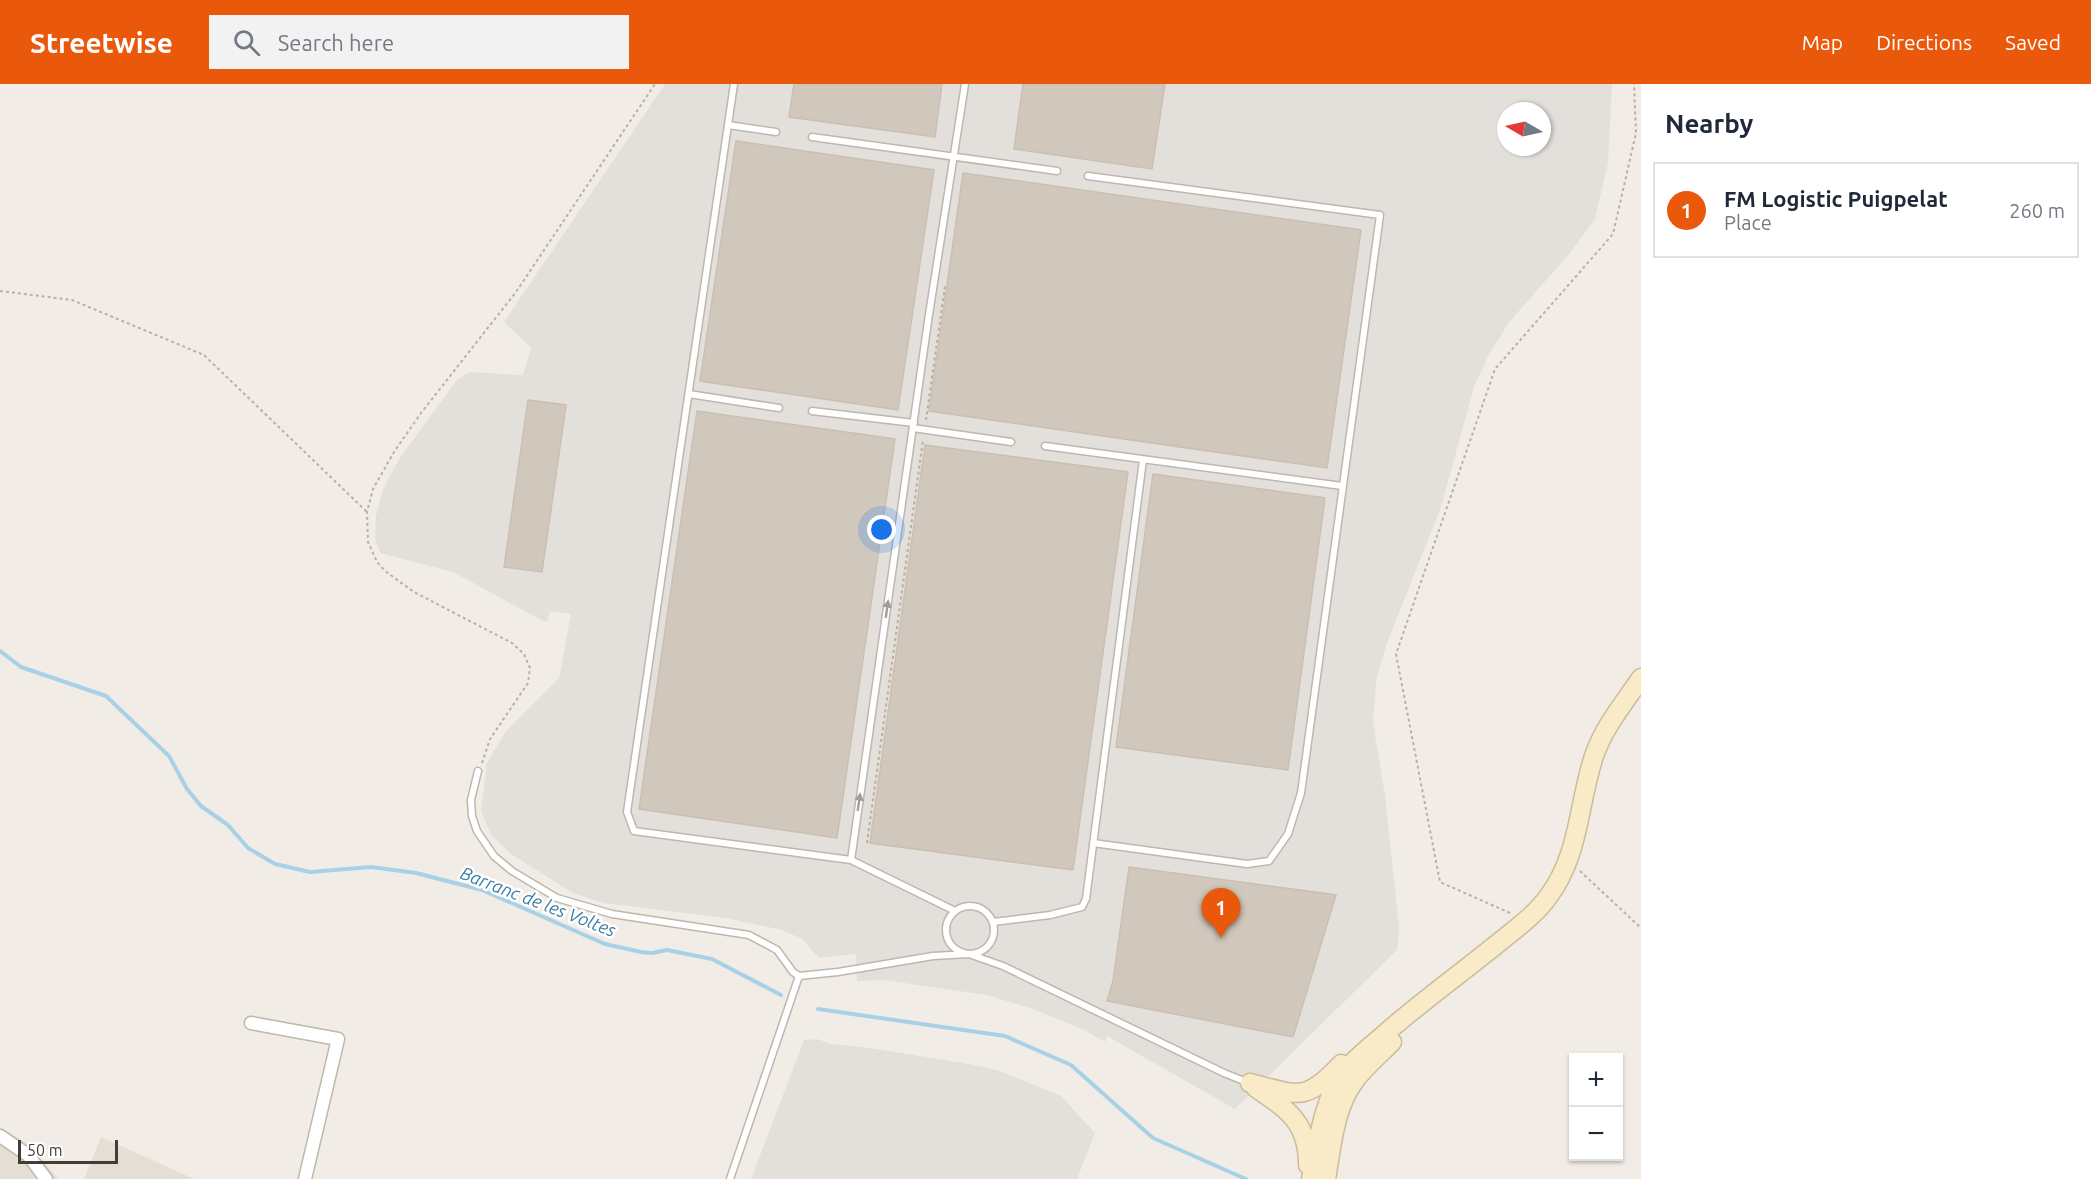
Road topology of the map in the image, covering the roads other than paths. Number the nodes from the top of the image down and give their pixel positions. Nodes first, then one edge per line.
1 (734, 84) edge
2 (965, 84) edge
3 (728, 125) junction
4 (776, 132) dead end
5 (812, 137) dead end
6 (954, 156) junction
7 (1057, 171) dead end
8 (1088, 176) dead end
9 (689, 394) junction
10 (779, 408) dead end
11 (812, 411) dead end
12 (913, 426) junction
13 (1011, 442) dead end
14 (1045, 446) dead end
15 (1143, 460) junction
16 (1342, 486) junction
17 (1641, 678) edge
18 (478, 771) road end
19 (1093, 843) junction
20 (851, 860) junction
21 (955, 911) junction
22 (993, 922) junction
23 (969, 954) junction
24 (799, 976) junction
25 (1450, 982) junction
26 (1404, 1017) junction
27 (251, 1023) dead end
28 (1369, 1066) junction
29 (1250, 1083) junction
30 (1291, 1093) junction
31 (1325, 1116) junction
32 (1295, 1118) junction
33 (0, 1136) edge
34 (46, 1179) edge
35 (305, 1179) edge
36 (730, 1179) edge
37 (1309, 1179) edge
38 (1319, 1179) edge
39 (1326, 1179) edge

1 - 3 lane
2 - 6 lane
3 - 4 lane
3 - 9 lane
5 - 6 lane
6 - 7 lane
6 - 12 lane
8 - 16 lane
9 - 10 lane
9 - 20 lane
11 - 12 lane
12 - 13 lane
20 -> 12 lane
14 - 15 lane
15 - 16 lane
15 - 19 lane
16 - 19 lane
17 - 25 street
18 - 24 lane
19 - 22 lane
20 - 21 lane
21 - 22 lane
21 - 23 lane
22 - 23 lane
23 - 24 lane
23 - 29 lane
24 - 36 lane
25 - 26 street
25 - 28 street
26 - 30 street
26 - 31 street
27 - 35 street
28 - 31 street
28 - 39 street
29 - 30 street
29 - 32 street
30 - 31 street
31 - 32 street
31 - 37 street
31 - 38 street
32 - 37 street
33 - 34 street

